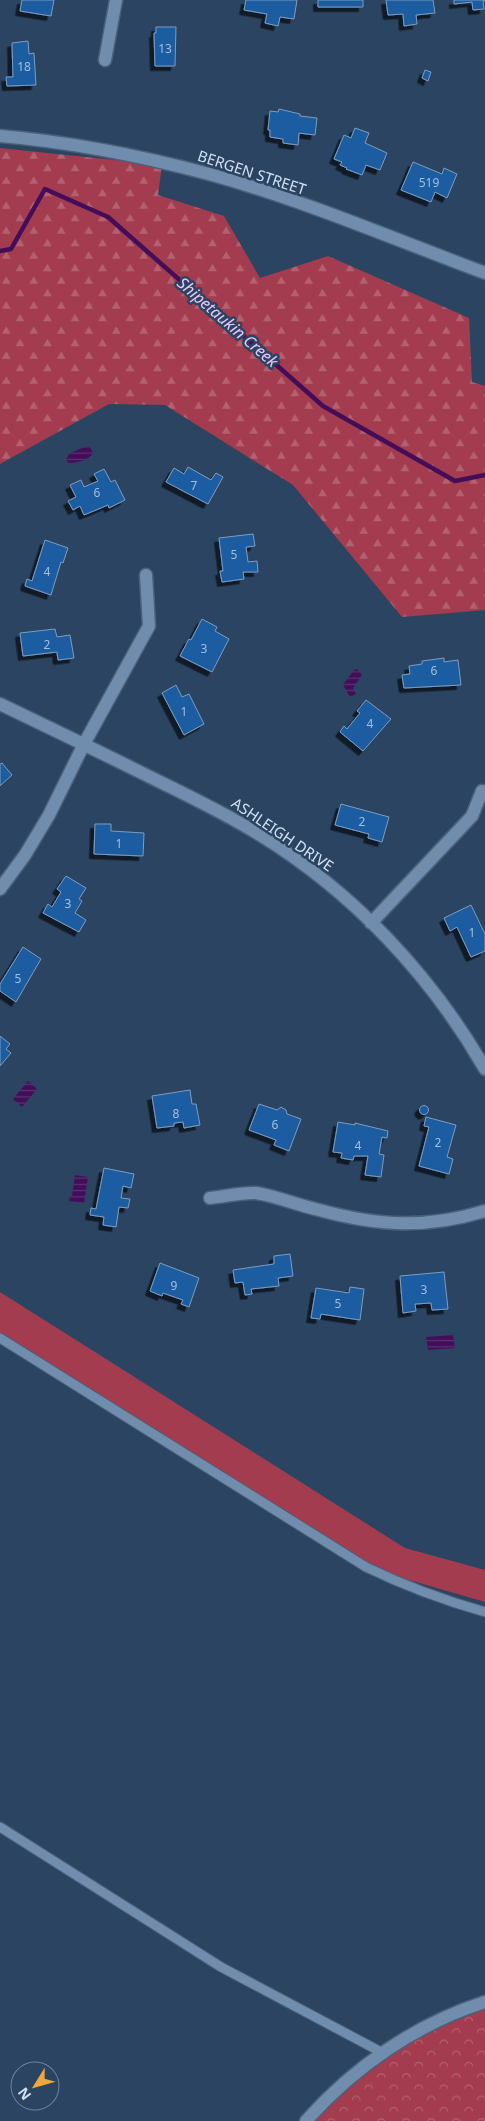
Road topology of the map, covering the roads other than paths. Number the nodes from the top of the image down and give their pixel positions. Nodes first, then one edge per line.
1 (116, 0) edge
2 (105, 60) dead end
3 (0, 136) edge
4 (485, 273) edge
5 (146, 575) dead end
6 (0, 704) edge
7 (84, 744) junction
8 (482, 791) dead end
9 (0, 889) edge
10 (371, 922) junction
11 (485, 1069) edge
12 (210, 1198) dead end
13 (485, 1211) edge
14 (0, 1338) edge
15 (485, 1612) edge
16 (0, 1826) edge
17 (485, 2002) edge
18 (383, 2053) junction
19 (306, 2121) edge

1 - 2 street
3 - 4 street, BERGEN STREET
5 - 7 street
6 - 7 street, ASHLEIGH DRIVE
7 - 9 street
7 - 10 street, ASHLEIGH DRIVE
8 - 10 street
10 - 11 street, ASHLEIGH DRIVE
12 - 13 street
14 - 15 lane
16 - 18 lane
17 - 18 street
18 - 19 street

